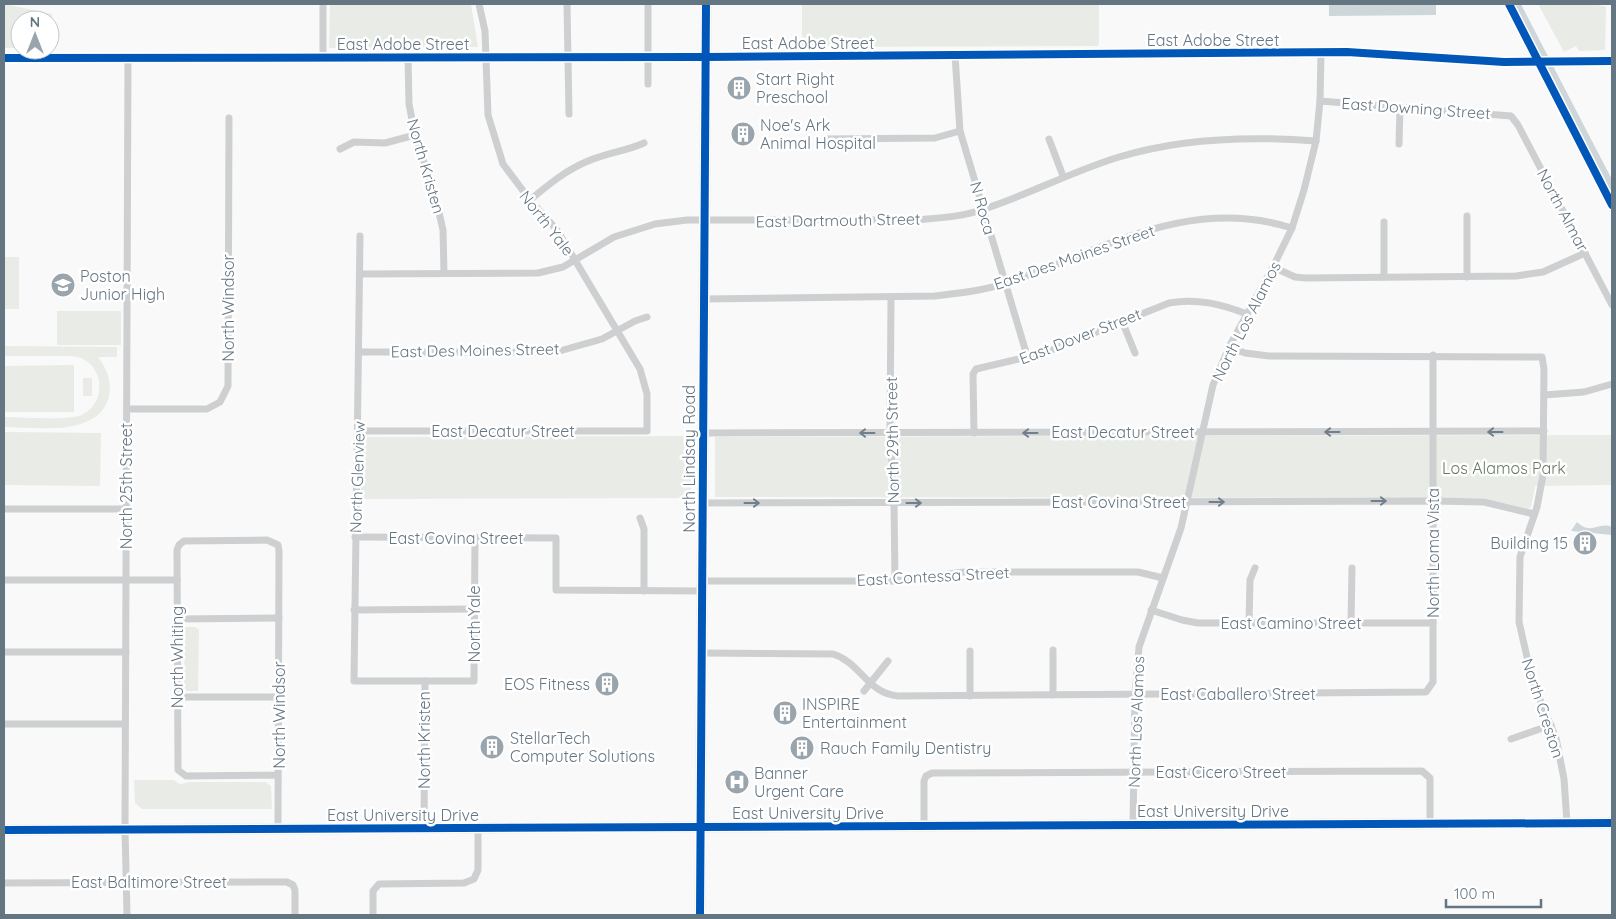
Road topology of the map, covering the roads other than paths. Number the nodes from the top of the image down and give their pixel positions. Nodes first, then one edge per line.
1 (323, 4) edge
2 (479, 4) edge
3 (567, 4) edge
4 (648, 4) edge
5 (706, 4) edge
6 (1321, 53) junction
7 (955, 55) junction
8 (486, 57) junction
9 (569, 57) junction
10 (648, 57) junction
11 (706, 57) junction
12 (4, 58) edge
13 (128, 58) junction
14 (323, 58) junction
15 (408, 58) junction
16 (1612, 61) edge
17 (648, 84) dead end
18 (1320, 101) junction
19 (1400, 107) junction
20 (569, 114) dead end
21 (1511, 116) joint
22 (229, 118) dead end
23 (960, 132) junction
24 (415, 135) junction
25 (827, 139) dead end
26 (1049, 139) dead end
27 (1316, 141) junction
28 (644, 143) dead end
29 (1399, 144) dead end
30 (340, 148) dead end
31 (1063, 176) junction
32 (530, 200) junction
33 (983, 210) junction
34 (1467, 216) dead end
35 (704, 221) junction
36 (1384, 222) dead end
37 (1292, 228) junction
38 (360, 236) dead end
39 (1585, 253) junction
40 (576, 260) junction
41 (1273, 267) junction
42 (444, 273) junction
43 (360, 274) junction
44 (1384, 277) junction
45 (1467, 277) junction
46 (1006, 284) junction
47 (704, 299) junction
48 (891, 299) junction
49 (1612, 305) edge
50 (1247, 314) junction
51 (647, 317) dead end
52 (1122, 321) junction
53 (618, 330) junction
54 (1229, 348) junction
55 (359, 352) junction
56 (1135, 353) dead end
57 (1432, 355) junction
58 (1028, 359) junction
59 (1612, 384) edge
60 (1544, 395) junction
61 (127, 409) junction
62 (359, 431) junction
63 (646, 431) joint
64 (1202, 432) junction
65 (1433, 432) junction
66 (1544, 432) junction
67 (703, 433) junction
68 (890, 433) junction
69 (974, 433) junction
70 (1433, 501) junction
71 (1187, 502) junction
72 (703, 503) junction
73 (894, 503) junction
74 (4, 509) edge
75 (126, 509) junction
76 (1534, 514) junction
77 (640, 518) dead end
78 (475, 537) junction
79 (355, 538) junction
80 (181, 542) joint
81 (1255, 568) dead end
82 (1352, 568) dead end
83 (1163, 578) junction
84 (4, 580) edge
85 (126, 580) junction
86 (177, 580) junction
87 (895, 580) junction
88 (703, 581) junction
89 (644, 591) junction
90 (702, 591) junction
91 (474, 609) junction
92 (354, 610) junction
93 (1151, 610) junction
94 (279, 618) junction
95 (177, 619) junction
96 (1433, 622) junction
97 (1352, 623) junction
98 (1249, 624) junction
99 (1053, 650) dead end
100 (970, 651) dead end
101 (4, 652) edge
102 (126, 652) junction
103 (702, 653) junction
104 (888, 661) dead end
105 (425, 681) junction
106 (870, 684) junction
107 (864, 691) dead end
108 (1429, 691) joint
109 (1053, 695) junction
110 (1134, 695) junction
111 (970, 696) junction
112 (177, 697) junction
113 (279, 697) junction
114 (4, 724) edge
115 (125, 724) junction
116 (1552, 725) junction
117 (1511, 740) dead end
118 (1134, 772) junction
119 (278, 775) junction
120 (1567, 823) junction
121 (1612, 823) edge
122 (1430, 824) junction
123 (1133, 826) junction
124 (924, 827) junction
125 (424, 828) junction
126 (478, 828) junction
127 (701, 828) junction
128 (125, 829) junction
129 (278, 829) junction
130 (4, 830) edge
131 (125, 882) junction
132 (4, 883) edge
133 (126, 915) edge
134 (295, 915) edge
135 (373, 915) edge
136 (700, 915) edge

1 - 14 street
2 - 8 street, North Yale
3 - 9 street
4 - 10 street
5 - 11 main road, North Lindsay Road
6 - 7 street, East Adobe Street
6 - 16 street, East Adobe Street
6 - 18 street, North Los Alamos
7 - 11 street, East Adobe Street
7 - 23 street, N Roca
8 - 9 street, East Adobe Street
8 - 15 street, East Adobe Street
8 - 32 street, North Yale
9 - 10 street, East Adobe Street
9 - 20 street
10 - 11 street, East Adobe Street
10 - 17 street
11 - 35 main road, North Lindsay Road
12 - 13 street, East Adobe Street
13 - 14 street, East Adobe Street
13 - 61 street, North 25th Street
14 - 15 street, East Adobe Street
15 - 24 street, North Kristen
18 - 19 street, East Downing Street
18 - 27 street, North Los Alamos
19 - 21 street, East Downing Street
19 - 29 street
21 - 39 street, North Almar
22 - 61 street, North Windsor
23 - 25 street
23 - 33 street, N Roca
24 - 30 street
24 - 42 street, North Kristen
26 - 31 street
27 - 31 street, East Dartmouth Street
27 - 37 street, North Los Alamos
28 - 32 street
31 - 33 street, East Dartmouth Street
32 - 40 street, North Yale
33 - 35 street, East Dartmouth Street
33 - 46 street, N Roca
34 - 45 street
35 - 40 street, East Dartmouth Street
35 - 47 main road, North Lindsay Road
36 - 44 street
37 - 41 street, North Los Alamos
37 - 46 street, East Des Moines Street
38 - 43 street, North Glenview
39 - 45 street
39 - 49 street, North Almar
40 - 42 street, East Dartmouth Street
40 - 53 street, North Yale
41 - 44 street
41 - 50 street, North Los Alamos
42 - 43 street, East Dartmouth Street
43 - 55 street, North Glenview
44 - 45 street
46 - 48 street, East Des Moines Street
46 - 58 street, N Roca
47 - 48 street, East Des Moines Street
47 - 67 main road, North Lindsay Road
48 - 68 street, North 29th Street
50 - 52 street, East Dover Street
50 - 54 street, North Los Alamos
51 - 53 street, East Des Moines Street
52 - 56 street
52 - 58 street, East Dover Street
53 - 55 street, East Des Moines Street
53 - 63 street, North Yale
54 - 57 street
54 - 64 street, North Los Alamos
55 - 62 street, North Glenview
57 - 60 street, North Creston
57 - 65 street, North Loma Vista
58 - 69 street, East Dover Street
59 - 60 street
60 - 66 street, North Creston
61 - 75 street, North 25th Street
62 - 63 street, East Decatur Street
62 - 79 street, North Glenview
65 -> 64 street, East Decatur Street
64 -> 69 street, East Decatur Street
64 - 71 street, North Los Alamos
66 -> 65 street, East Decatur Street
65 - 70 street, North Loma Vista
66 - 76 street, North Creston
68 -> 67 street, East Decatur Street
67 - 72 main road, North Lindsay Road
68 - 69 street, East Decatur Street
68 - 73 street, North 29th Street
71 -> 70 street, East Covina Street
70 - 76 street, East Covina Street
70 - 96 street, North Loma Vista
73 -> 71 street, East Covina Street
71 - 83 street, North Los Alamos
72 -> 73 street, East Covina Street
72 - 88 main road, North Lindsay Road
73 - 87 street, North 29th Street
74 - 75 street
75 - 85 street, North 25th Street
76 - 116 street, North Creston
77 - 89 street
78 - 79 street, East Covina Street
78 - 89 street, East Covina Street
78 - 91 street, North Yale
79 - 92 street, North Glenview
80 - 86 street, North Whiting
80 - 94 street, North Windsor
81 - 98 street
82 - 97 street
83 - 87 street, East Contessa Street
83 - 93 street, North Los Alamos
84 - 85 street
85 - 86 street
85 - 102 street, North 25th Street
86 - 95 street, North Whiting
87 - 88 street, East Contessa Street
88 - 90 main road, North Lindsay Road
89 - 90 street
90 - 103 main road, North Lindsay Road
91 - 92 street
91 - 105 street, North Yale
92 - 105 street, North Glenview
93 - 98 street, East Camino Street
93 - 110 street, North Los Alamos
94 - 95 street
94 - 113 street, North Windsor
95 - 112 street, North Whiting
96 - 97 street, East Camino Street
96 - 108 street, North Loma Vista
97 - 98 street, East Camino Street
99 - 109 street
100 - 111 street
101 - 102 street
102 - 115 street, North 25th Street
103 - 106 street, East Caballero Street
103 - 127 main road, North Lindsay Road
104 - 106 street
105 - 125 street, North Kristen
106 - 107 street
106 - 111 street, East Caballero Street
108 - 110 street, East Caballero Street
109 - 110 street, East Caballero Street
109 - 111 street, East Caballero Street
110 - 118 street, North Los Alamos
112 - 113 street
112 - 119 street, North Whiting
113 - 119 street, North Windsor
114 - 115 street
115 - 128 street, North 25th Street
116 - 117 street
116 - 120 street, North Creston
118 - 122 street, East Cicero Street
118 - 123 street, North Los Alamos
118 - 124 street, East Cicero Street
119 - 129 street, North Windsor
120 - 121 main road, East University Drive
120 - 122 main road, East University Drive
122 - 123 main road, East University Drive
123 - 124 main road, East University Drive
124 - 127 main road, East University Drive
125 - 126 main road, East University Drive
125 - 129 main road, East University Drive
126 - 127 main road, East University Drive
126 - 135 street
127 - 136 main road, North Lindsay Road
128 - 129 main road, East University Drive
128 - 130 main road, East University Drive
128 - 131 street, North 25th Street
131 - 132 street, East Baltimore Street
131 - 133 street, North 25th Street
131 - 134 street, East Baltimore Street

